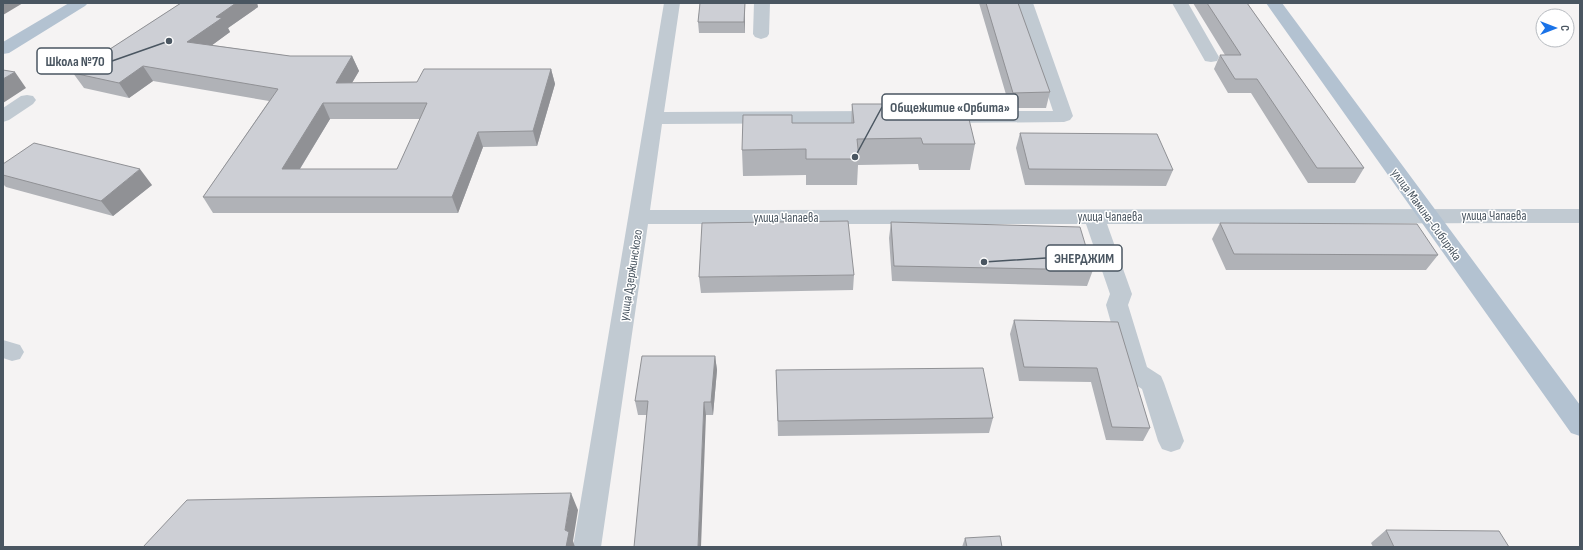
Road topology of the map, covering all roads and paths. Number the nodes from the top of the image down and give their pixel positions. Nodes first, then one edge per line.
1 (63, 3) edge
2 (80, 3) edge
3 (672, 3) edge
4 (762, 3) edge
5 (1025, 3) edge
6 (1180, 3) edge
7 (1274, 3) edge
8 (761, 34) dead end
9 (5, 44) edge
10 (1211, 57) dead end
11 (27, 100) dead end
12 (3, 116) edge
13 (898, 117) edge
14 (921, 117) edge
15 (655, 118) junction
16 (1428, 215) junction
17 (1094, 216) junction
18 (1580, 216) edge
19 (640, 217) junction
20 (1580, 425) edge
21 (1171, 441) dead end
22 (587, 547) edge

1 - 9 main road
2 - 9 main road
3 - 15 street, улица Дзержинского
4 - 8 street
5 - 14 street
6 - 10 street
7 - 16 main road, улица Мамина-Сибиряка
11 - 12 street
13 - 15 street
15 - 19 street, улица Дзержинского
16 - 17 street, улица Чапаева
16 - 18 street, улица Чапаева
16 - 20 main road, улица Мамина-Сибиряка
17 - 19 street, улица Чапаева
17 - 21 street
19 - 22 street, улица Дзержинского

